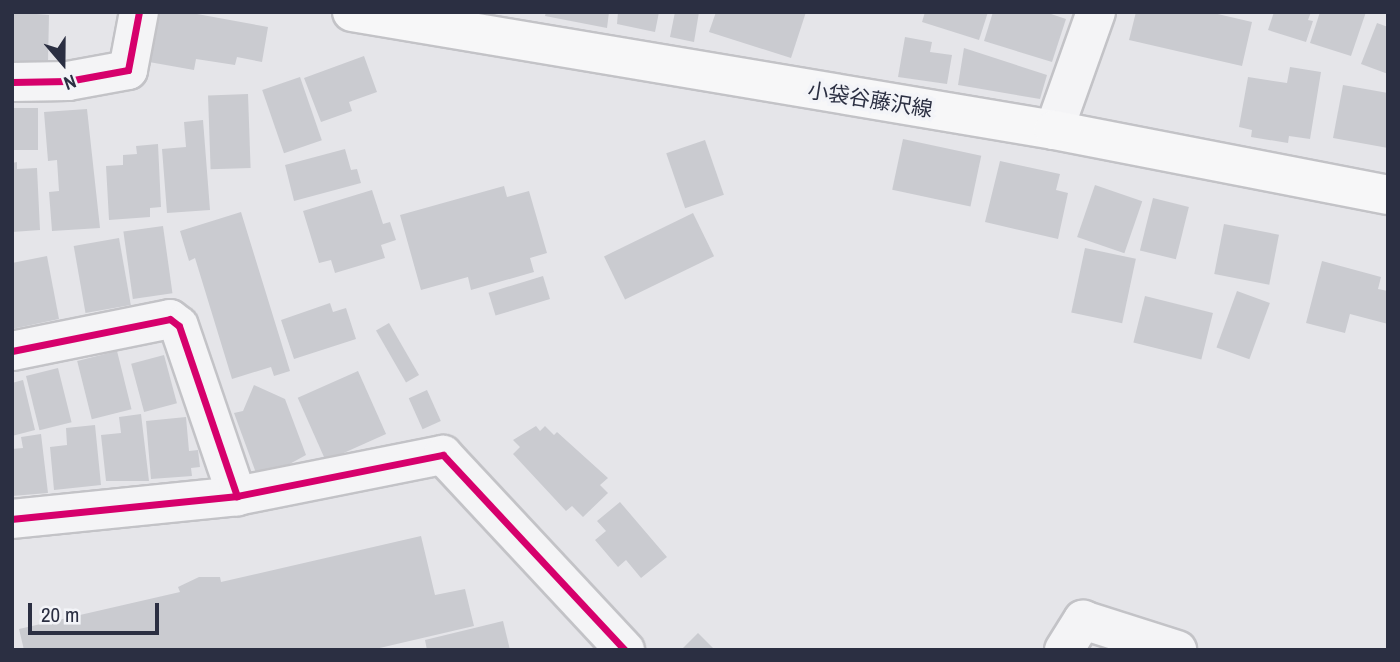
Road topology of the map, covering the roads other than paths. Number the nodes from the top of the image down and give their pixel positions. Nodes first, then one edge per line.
1 (139, 12) edge
2 (352, 12) edge
3 (1096, 12) edge
4 (435, 19) edge
5 (12, 82) edge
6 (1054, 130) junction
7 (1388, 195) edge
8 (12, 351) edge
9 (237, 496) junction
10 (12, 519) edge
11 (625, 650) edge
12 (1064, 650) edge
13 (1177, 650) edge

1 - 5 street
2 - 4 main road, 小袋谷藤沢線
3 - 6 street
4 - 6 main road, 小袋谷藤沢線
6 - 7 main road, 小袋谷藤沢線
8 - 9 street
9 - 10 street
9 - 11 street
12 - 13 street

